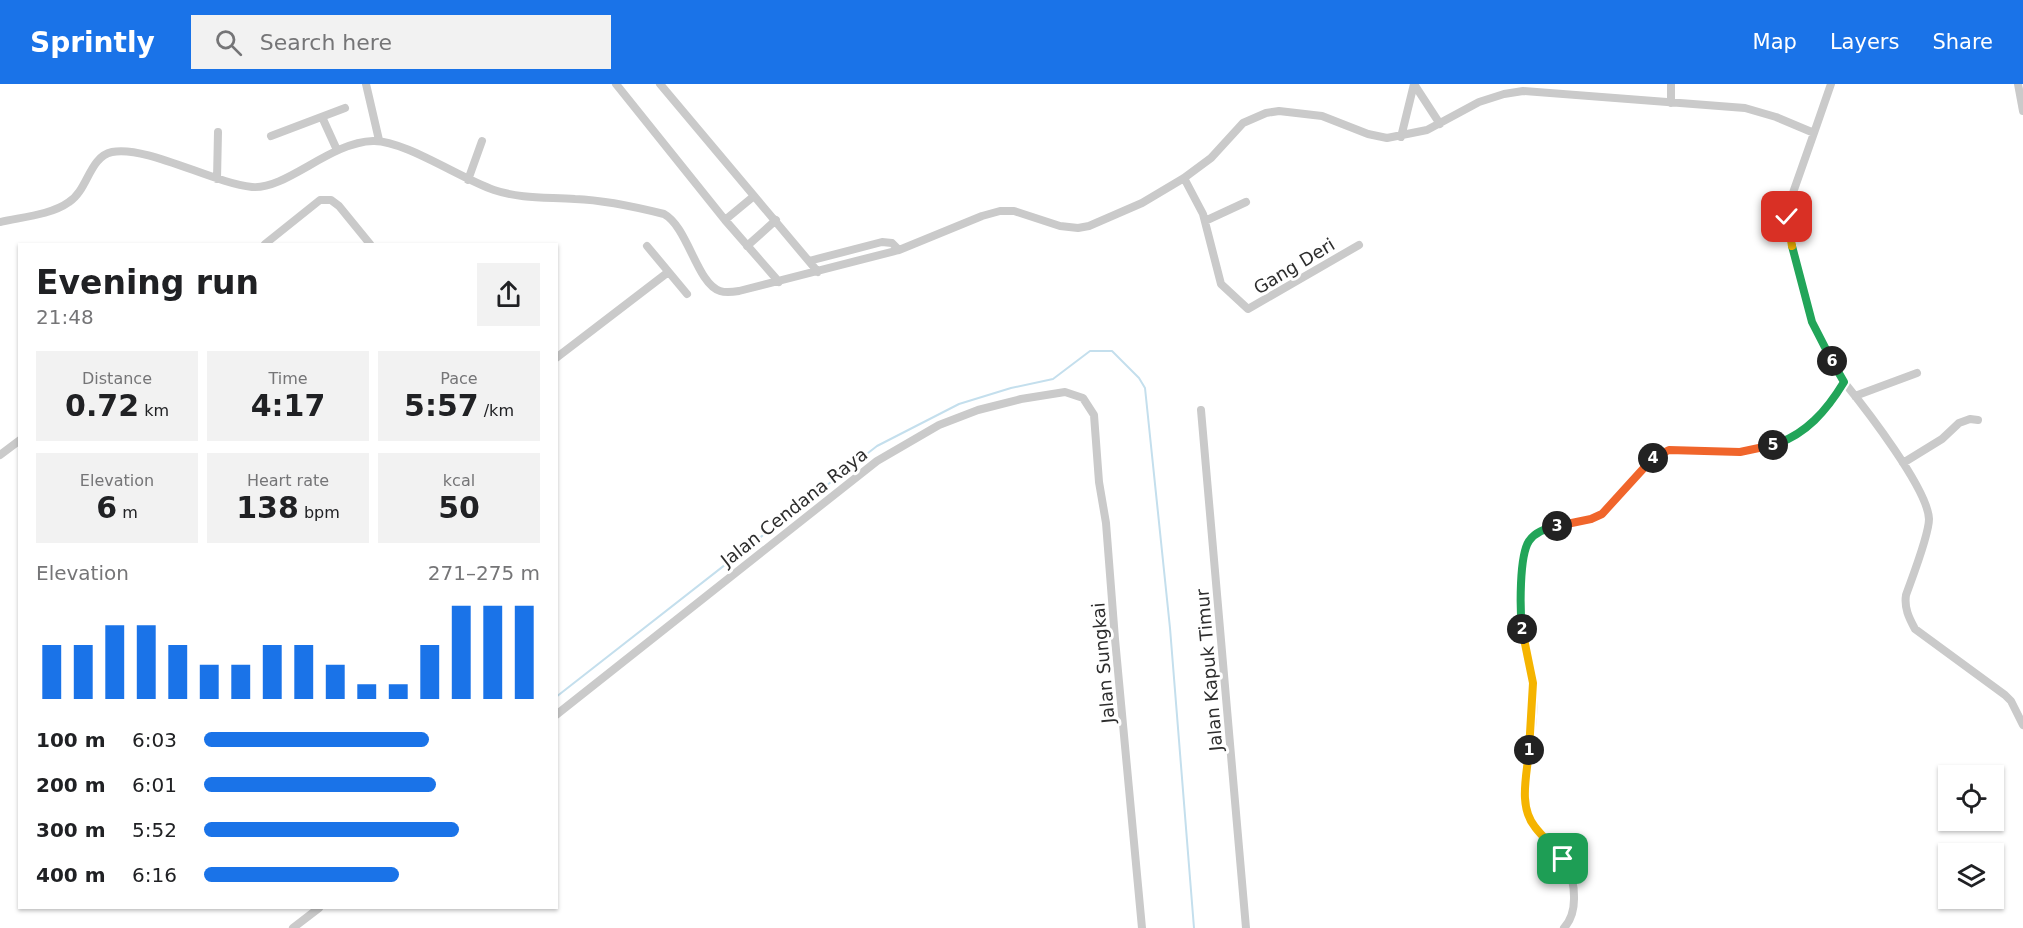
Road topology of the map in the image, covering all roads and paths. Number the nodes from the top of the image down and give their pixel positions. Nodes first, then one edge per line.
1 (366, 84) edge
2 (616, 84) edge
3 (660, 84) edge
4 (1414, 84) edge
5 (1671, 84) edge
6 (1831, 84) edge
7 (2018, 84) edge
8 (1671, 103) junction
9 (345, 108) dead end
10 (2023, 111) edge
11 (322, 117) junction
12 (1440, 124) junction
13 (218, 132) dead end
14 (1814, 133) junction
15 (271, 136) dead end
16 (1401, 137) junction
17 (379, 140) junction
18 (482, 141) dead end
19 (337, 150) junction
20 (1184, 178) junction
21 (217, 179) junction
22 (468, 180) junction
23 (754, 195) junction
24 (1246, 202) dead end
25 (725, 220) junction
26 (776, 220) junction
27 (1205, 221) junction
28 (0, 222) edge
29 (266, 243) edge
30 (369, 243) edge
31 (1359, 245) dead end
32 (647, 246) dead end
33 (747, 246) junction
34 (899, 250) junction
35 (809, 261) junction
36 (818, 272) junction
37 (667, 273) junction
38 (779, 282) junction
39 (687, 294) dead end
40 (558, 356) edge
41 (1917, 373) dead end
42 (1844, 382) junction
43 (1855, 396) junction
44 (1083, 398) joint
45 (1201, 410) dead end
46 (1978, 420) dead end
47 (18, 442) edge
48 (0, 455) edge
49 (1903, 463) junction
50 (558, 713) edge
51 (2023, 725) edge
52 (317, 909) edge
53 (293, 928) edge
54 (1142, 928) edge
55 (1246, 928) edge
56 (1564, 928) edge

1 - 17 street
2 - 25 street
3 - 23 street
4 - 12 street
4 - 16 street
5 - 8 street
6 - 14 street
7 - 10 street
8 - 12 street
8 - 14 street
9 - 11 street
11 - 15 street
11 - 19 street
12 - 16 street
13 - 21 street
14 - 42 street
16 - 20 street
17 - 19 street
17 - 22 street
18 - 22 street
19 - 21 street
20 - 27 street, Gang Deri
20 - 34 street
21 - 28 street
22 - 38 street
23 - 25 street
23 - 26 street
24 - 27 street
25 - 33 street
26 - 33 street
26 - 35 street
27 - 31 street, Gang Deri
29 - 30 street
32 - 37 street
33 - 38 street
34 - 35 street
34 - 36 street
35 - 36 street
36 - 38 street
37 - 39 street
37 - 40 street
41 - 43 street
42 - 43 street
42 - 56 street
43 - 49 street
44 - 50 street, Jalan Cendana Raya
44 - 54 street, Jalan Sungkai
45 - 55 street, Jalan Kapuk Timur
46 - 49 street
47 - 48 street
49 - 51 street
52 - 53 street

